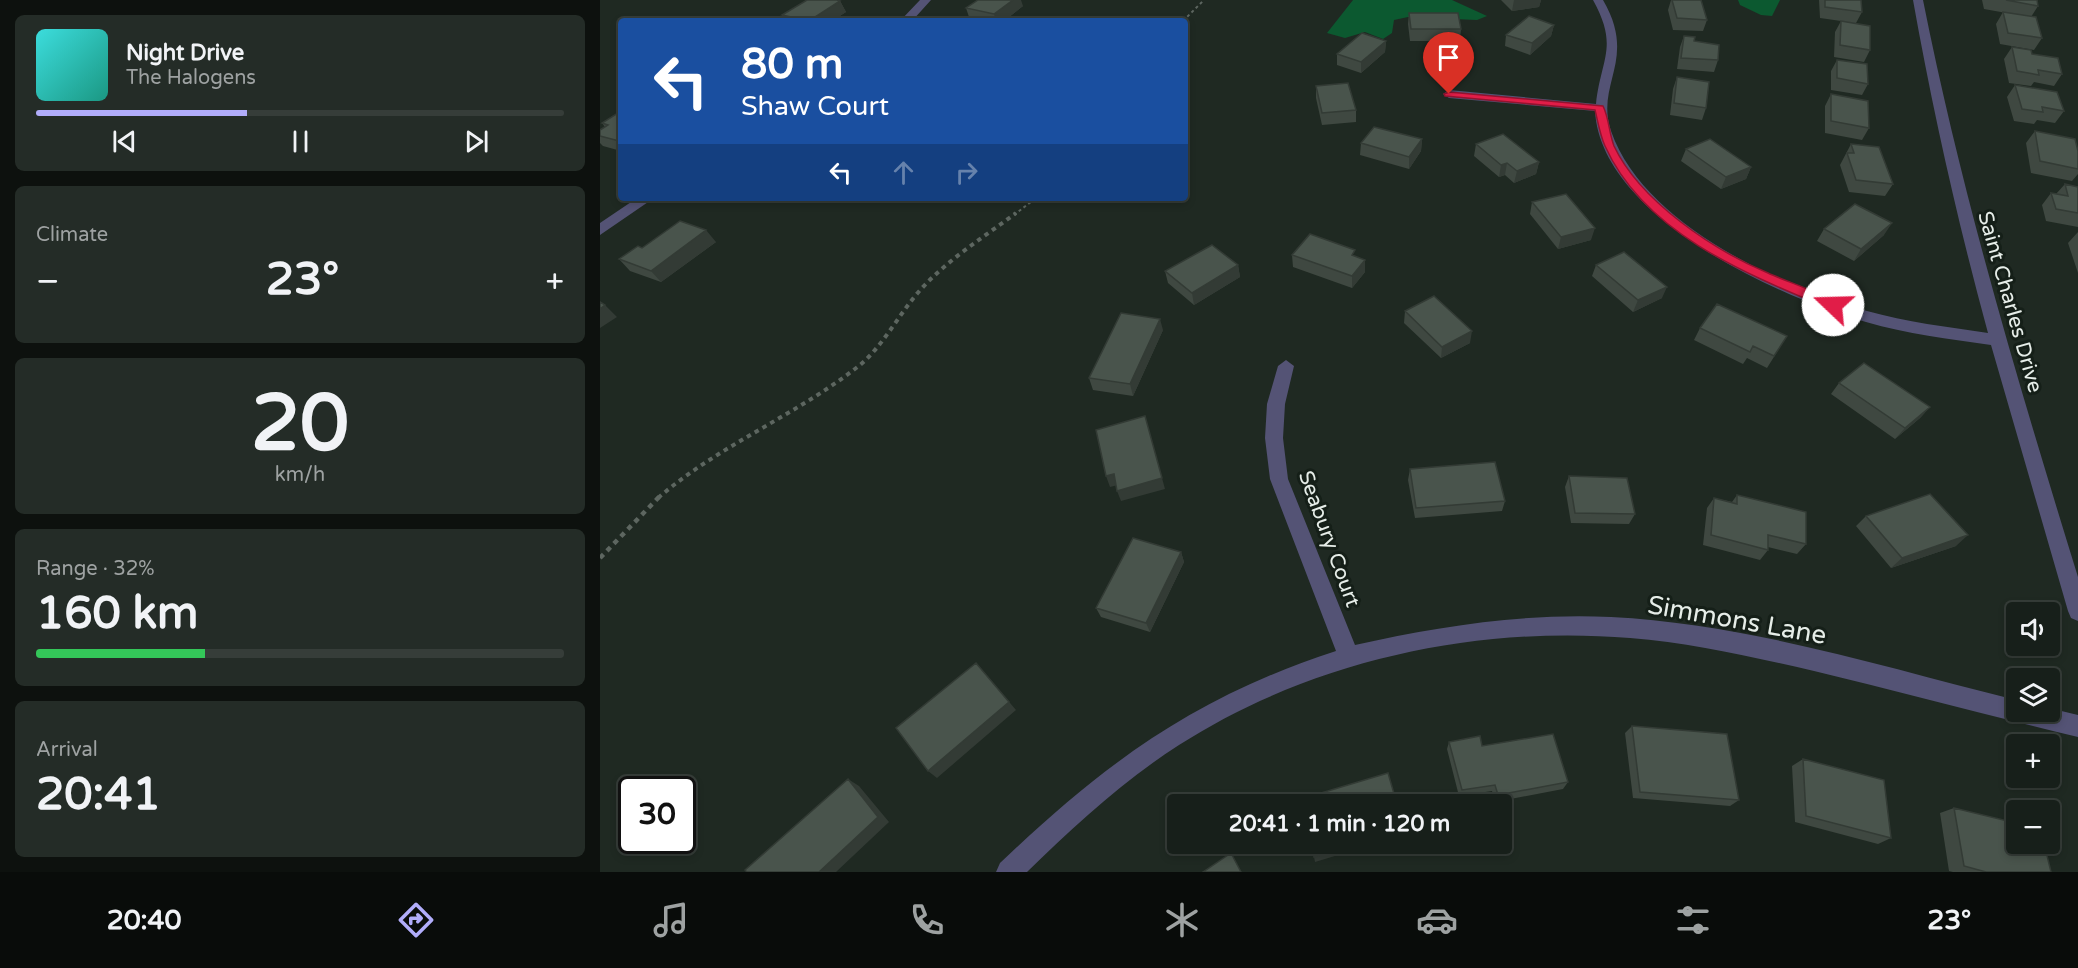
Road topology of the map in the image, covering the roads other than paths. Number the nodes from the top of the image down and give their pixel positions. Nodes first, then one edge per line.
1 (926, 0) edge
2 (1598, 0) edge
3 (1918, 0) edge
4 (909, 18) edge
5 (1449, 94) dead end
6 (1599, 108) junction
7 (643, 201) edge
8 (600, 230) edge
9 (1998, 340) junction
10 (1286, 366) dead end
11 (2078, 611) edge
12 (1348, 655) junction
13 (2006, 708) edge
14 (2060, 722) edge
15 (2078, 726) edge
16 (1009, 872) edge

1 - 4 street
2 - 6 street
3 - 9 street, Saint Charles Drive
5 - 6 street
6 - 9 street
7 - 8 street
9 - 11 street, Saint Charles Drive
10 - 12 street, Seabury Court
12 - 13 street, Simmons Lane
12 - 16 street, Simmons Lane
14 - 15 street, Simmons Lane

